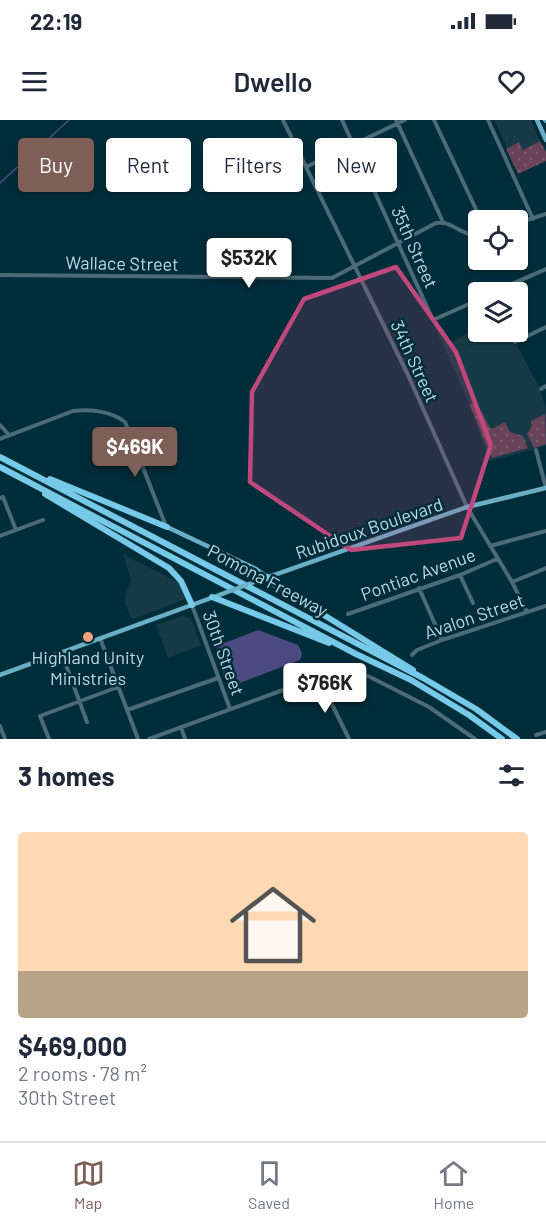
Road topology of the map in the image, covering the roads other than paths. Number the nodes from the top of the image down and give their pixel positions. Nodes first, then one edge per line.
1 (283, 120) edge
2 (342, 120) edge
3 (405, 120) edge
4 (434, 120) edge
5 (488, 120) edge
6 (537, 120) edge
7 (397, 122) edge
8 (351, 138) edge
9 (367, 138) edge
10 (546, 140) edge
11 (315, 163) edge
12 (306, 167) junction
13 (376, 192) edge
14 (476, 210) edge
15 (546, 214) edge
16 (533, 219) junction
17 (528, 220) edge
18 (443, 222) junction
19 (468, 233) edge
20 (399, 242) junction
21 (354, 266) junction
22 (546, 269) edge
23 (0, 275) edge
24 (517, 282) edge
25 (468, 304) edge
26 (546, 327) edge
27 (528, 336) edge
28 (546, 386) edge
29 (540, 389) dead end
30 (0, 425) edge
31 (9, 435) junction
32 (0, 439) edge
33 (536, 450) dead end
34 (3, 459) edge
35 (0, 467) edge
36 (30, 483) junction
37 (546, 488) edge
38 (0, 498) edge
39 (467, 507) junction
40 (43, 520) dead end
41 (166, 526) junction
42 (16, 530) junction
43 (546, 531) edge
44 (0, 536) edge
45 (490, 546) junction
46 (497, 559) junction
47 (546, 568) edge
48 (460, 575) junction
49 (267, 577) junction
50 (512, 582) junction
51 (419, 588) junction
52 (212, 597) junction
53 (473, 603) dead end
54 (192, 605) junction
55 (546, 606) edge
56 (527, 612) junction
57 (348, 614) dead end
58 (100, 638) junction
59 (442, 640) junction
60 (412, 655) dead end
61 (370, 661) junction
62 (66, 665) dead end
63 (0, 675) edge
64 (218, 678) junction
65 (423, 678) junction
66 (320, 680) junction
67 (118, 687) junction
68 (80, 702) junction
69 (230, 709) junction
70 (127, 710) junction
71 (87, 722) dead end
72 (0, 726) edge
73 (181, 728) junction
74 (546, 732) edge
75 (536, 735) dead end
76 (5, 739) edge
77 (49, 739) edge
78 (138, 739) edge
79 (149, 739) edge
80 (185, 739) edge
81 (350, 739) edge
82 (475, 739) edge
83 (502, 739) edge
84 (517, 739) edge

1 - 12 street, 34th Street
2 - 8 street, 35th Street
3 - 7 street
4 - 14 street
5 - 16 street
6 - 10 main road
7 - 9 street
7 - 18 street
11 - 12 street
12 - 21 street, 34th Street
13 - 20 street, 35th Street
15 - 16 street
16 - 17 street
18 - 19 street
18 - 20 street, Wallace Street
20 - 21 street, Wallace Street
20 - 25 street, 35th Street
21 - 23 street, Wallace Street
21 - 39 street, 34th Street
22 - 24 street
26 - 27 street
28 - 29 street
30 - 31 street
31 - 32 street
31 - 41 street
33 - 37 street
34 - 41 highway
34 - 65 highway, Pomona Freeway
35 - 36 highway, Pomona Freeway
36 - 54 highway
36 - 61 highway, Pomona Freeway
37 - 39 main road, Rubidoux Boulevard
38 - 42 street
39 - 45 street, 34th Street
39 - 49 main road, Rubidoux Boulevard
40 - 42 street
41 - 49 main road
42 - 44 street
43 - 45 street, Pontiac Avenue
45 - 46 street, 34th Street
46 - 48 street, Pontiac Avenue
46 - 50 street, 34th Street
47 - 50 street
48 - 51 street, Pontiac Avenue
48 - 53 street
49 - 52 main road, Rubidoux Boulevard, bridge
49 - 65 highway
50 - 56 street, 34th Street
51 - 57 street, Pontiac Avenue
51 - 59 street
52 - 54 main road, Rubidoux Boulevard
52 - 61 highway
54 - 58 main road, Rubidoux Boulevard
54 - 64 street, 30th Street
55 - 56 street, Avalon Street
56 - 59 street, Avalon Street
58 - 63 main road, Rubidoux Boulevard
58 - 67 street
59 - 60 street, Avalon Street
61 - 83 highway, Pomona Freeway
62 - 68 street
64 - 69 street, 30th Street
64 - 70 street
65 - 84 highway, Pomona Freeway
66 - 69 street
66 - 81 street
66 - 82 street
67 - 68 street
67 - 70 street
68 - 71 street
68 - 77 street
69 - 73 street
70 - 78 street
72 - 76 street
73 - 79 street
73 - 80 street
74 - 75 street

